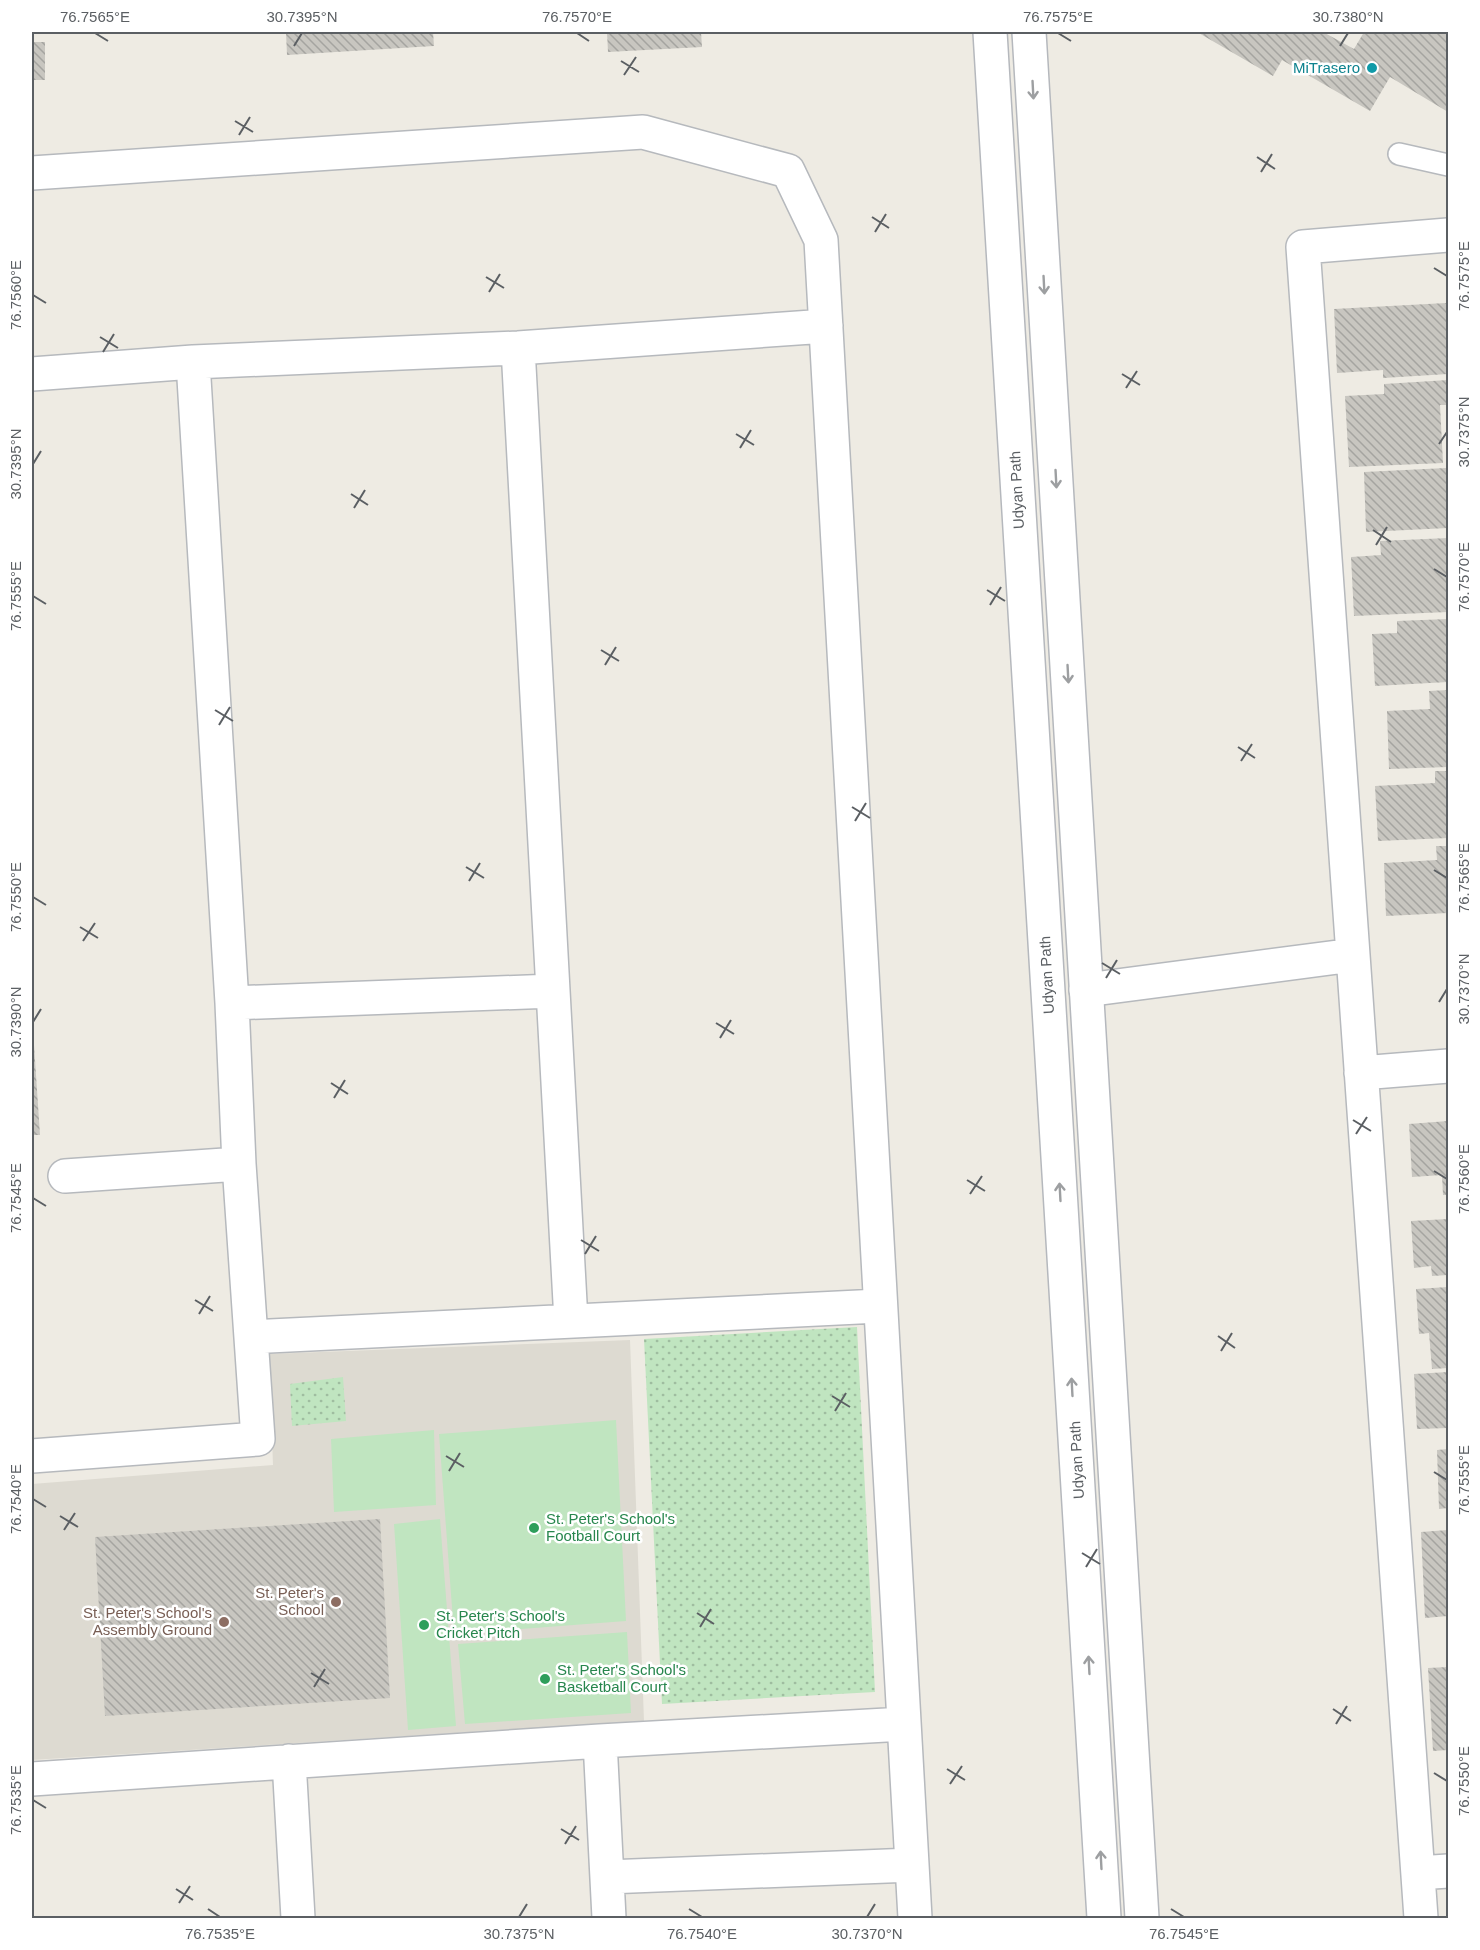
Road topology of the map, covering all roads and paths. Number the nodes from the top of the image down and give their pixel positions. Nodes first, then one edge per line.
1 (990, 32) edge
2 (1029, 32) edge
3 (1399, 154) dead end
4 (1449, 165) edge
5 (32, 173) edge
6 (1449, 235) edge
7 (826, 326) junction
8 (518, 348) junction
9 (194, 362) junction
10 (32, 374) edge
11 (1353, 955) junction
12 (1086, 990) junction
13 (553, 991) junction
14 (232, 1003) junction
15 (1449, 1066) edge
16 (1361, 1073) junction
17 (239, 1164) junction
18 (65, 1176) dead end
19 (879, 1306) junction
20 (571, 1321) junction
21 (251, 1337) junction
22 (32, 1455) edge
23 (903, 1724) junction
24 (600, 1741) junction
25 (289, 1761) junction
26 (32, 1779) edge
27 (912, 1864) junction
28 (1433, 1872) edge
29 (607, 1877) junction
30 (298, 1918) edge
31 (609, 1918) edge
32 (915, 1918) edge
33 (1104, 1918) edge
34 (1142, 1918) edge
35 (1421, 1918) edge

33 -> 1 street, Udyan Path
2 -> 12 street
3 - 4 lane
5 - 7 street
6 - 11 street
7 - 8 street
7 - 19 street
8 - 9 street
8 - 13 street
9 - 10 street
9 - 14 street
11 - 12 street
11 - 16 street
12 - 34 street
13 - 14 street
13 - 20 street
14 - 17 street
15 - 16 street
16 - 28 street
17 - 18 street
17 - 21 street
19 - 20 street
19 - 23 street
20 - 21 street
21 - 22 street
23 - 24 street
23 - 27 street
24 - 25 street
24 - 29 street
25 - 26 street
25 - 30 street
27 - 29 street
27 - 32 street
28 - 35 street
29 - 31 street

